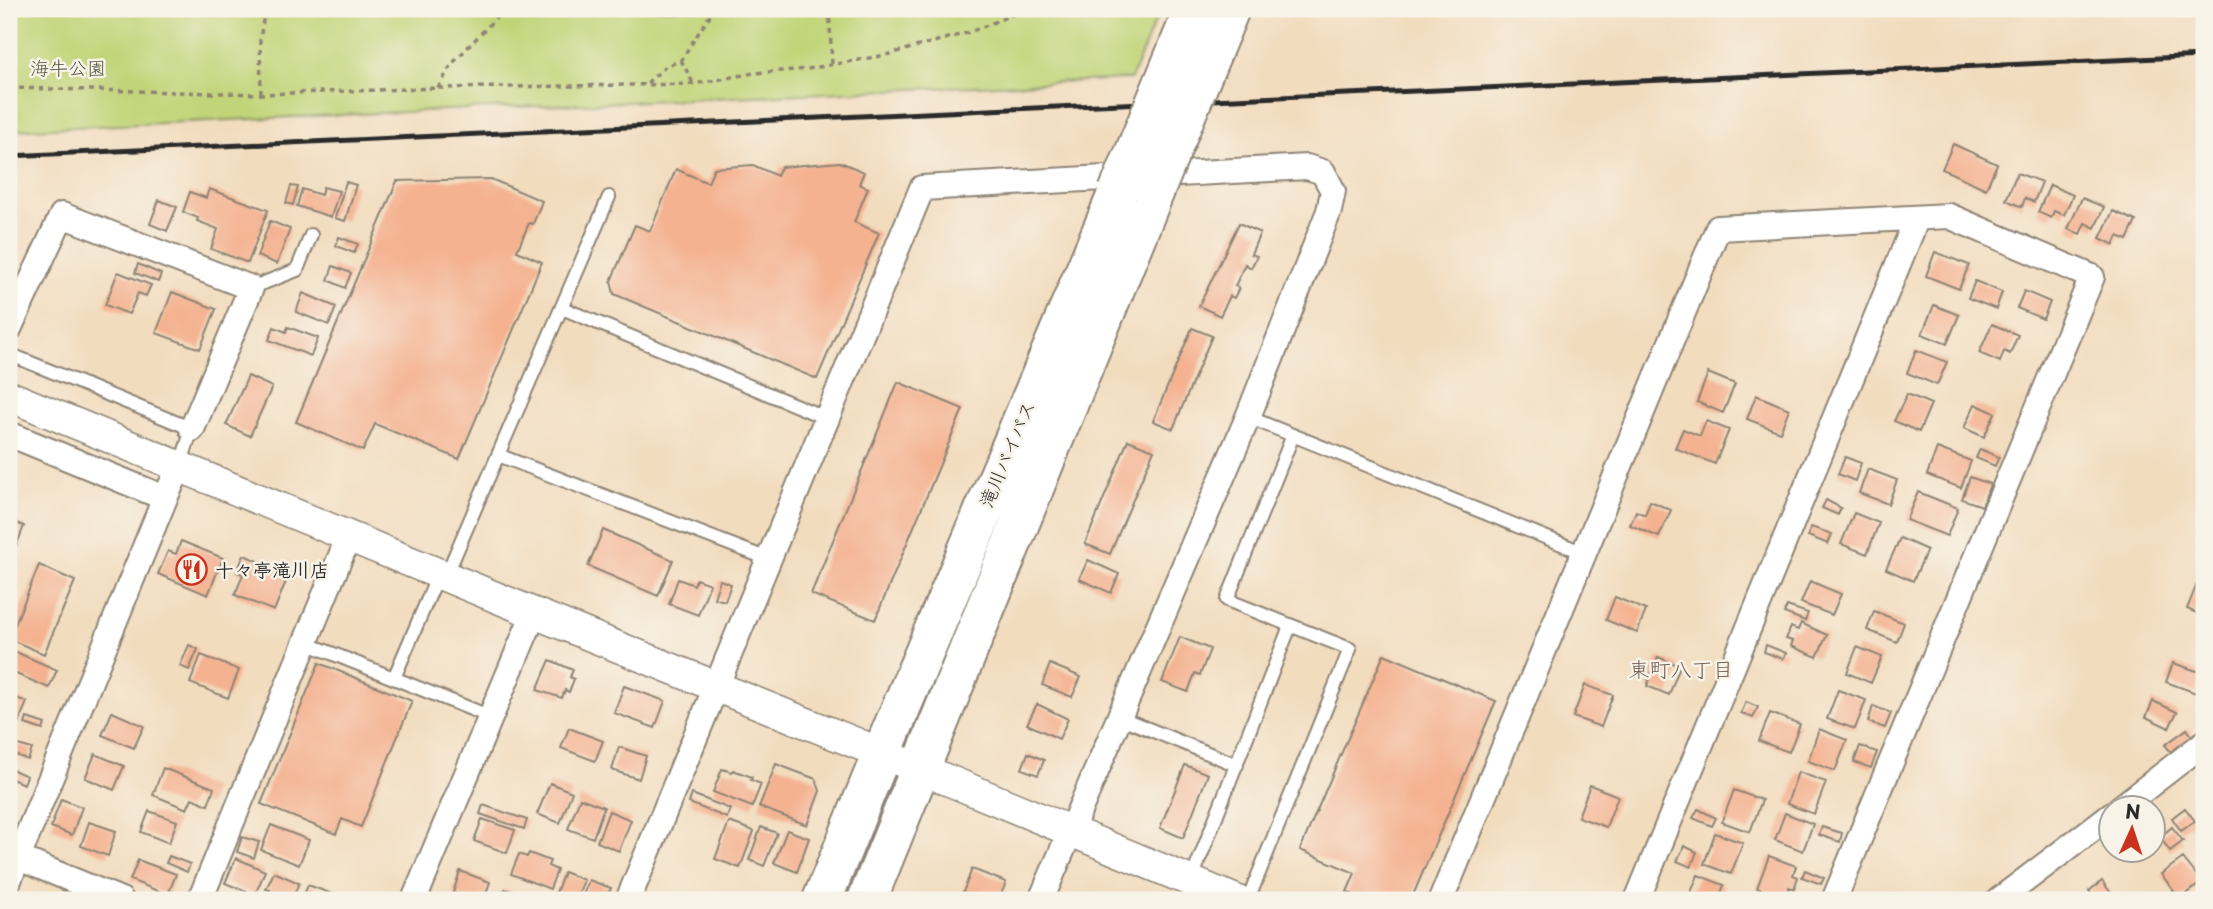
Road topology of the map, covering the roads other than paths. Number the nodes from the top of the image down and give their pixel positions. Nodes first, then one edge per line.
1 (1194, 9) edge
2 (1230, 9) edge
3 (1136, 192) junction
4 (609, 197) dead end
5 (1917, 218) junction
6 (311, 235) dead end
7 (251, 288) junction
8 (562, 308) junction
9 (9, 329) edge
10 (9, 354) edge
11 (9, 396) edge
12 (1248, 417) junction
13 (827, 418) junction
14 (192, 429) junction
15 (9, 434) edge
16 (1293, 435) junction
17 (498, 455) junction
18 (180, 466) junction
19 (165, 498) junction
20 (349, 537) junction
21 (1584, 553) junction
22 (768, 559) junction
23 (442, 575) junction
24 (534, 613) junction
25 (1290, 626) junction
26 (306, 643) junction
27 (394, 678) junction
28 (715, 685) junction
29 (491, 717) junction
30 (1119, 717) junction
31 (2204, 744) edge
32 (882, 753) junction
33 (1237, 765) junction
34 (921, 769) junction
35 (2137, 794) edge
36 (2098, 825) edge
37 (1070, 831) junction
38 (12, 864) edge
39 (1191, 881) junction
40 (121, 900) edge
41 (200, 900) edge
42 (414, 900) edge
43 (628, 900) edge
44 (822, 900) edge
45 (867, 900) edge
46 (1041, 900) edge
47 (1236, 900) edge
48 (1248, 900) edge
49 (1441, 900) edge
50 (1637, 900) edge
51 (1834, 900) edge
52 (1998, 900) edge

1 - 3 highway, 滝川バイパス, bridge
2 - 3 highway, 滝川バイパス, bridge
3 - 32 highway, 滝川バイパス
3 - 34 highway, 滝川バイパス
4 - 8 lane
5 - 21 street
5 - 50 street
5 - 51 street
6 - 7 lane
7 - 9 street
7 - 14 street
8 - 13 lane
8 - 17 lane
10 - 14 lane
11 - 18 street
12 - 13 street
12 - 16 lane
12 - 30 street
13 - 22 street
14 - 18 lane
15 - 19 street
16 - 21 lane
16 - 25 lane
17 - 22 lane
17 - 23 lane
18 - 19 street
18 - 20 street
19 - 38 street
20 - 23 street
20 - 26 street
21 - 49 street
22 - 28 street
23 - 24 street
23 - 27 lane
24 - 28 street
24 - 29 street
25 - 33 lane
25 - 48 lane
26 - 27 lane
26 - 41 street
27 - 29 lane
28 - 32 street
28 - 43 street
29 - 42 street
30 - 33 lane
30 - 37 street
31 - 35 street
32 - 34 street
32 - 44 highway, 滝川バイパス
33 - 39 lane
34 - 37 street
34 - 45 highway, 滝川バイパス
36 - 52 street
37 - 39 street
37 - 46 street
38 - 40 street
39 - 47 street

